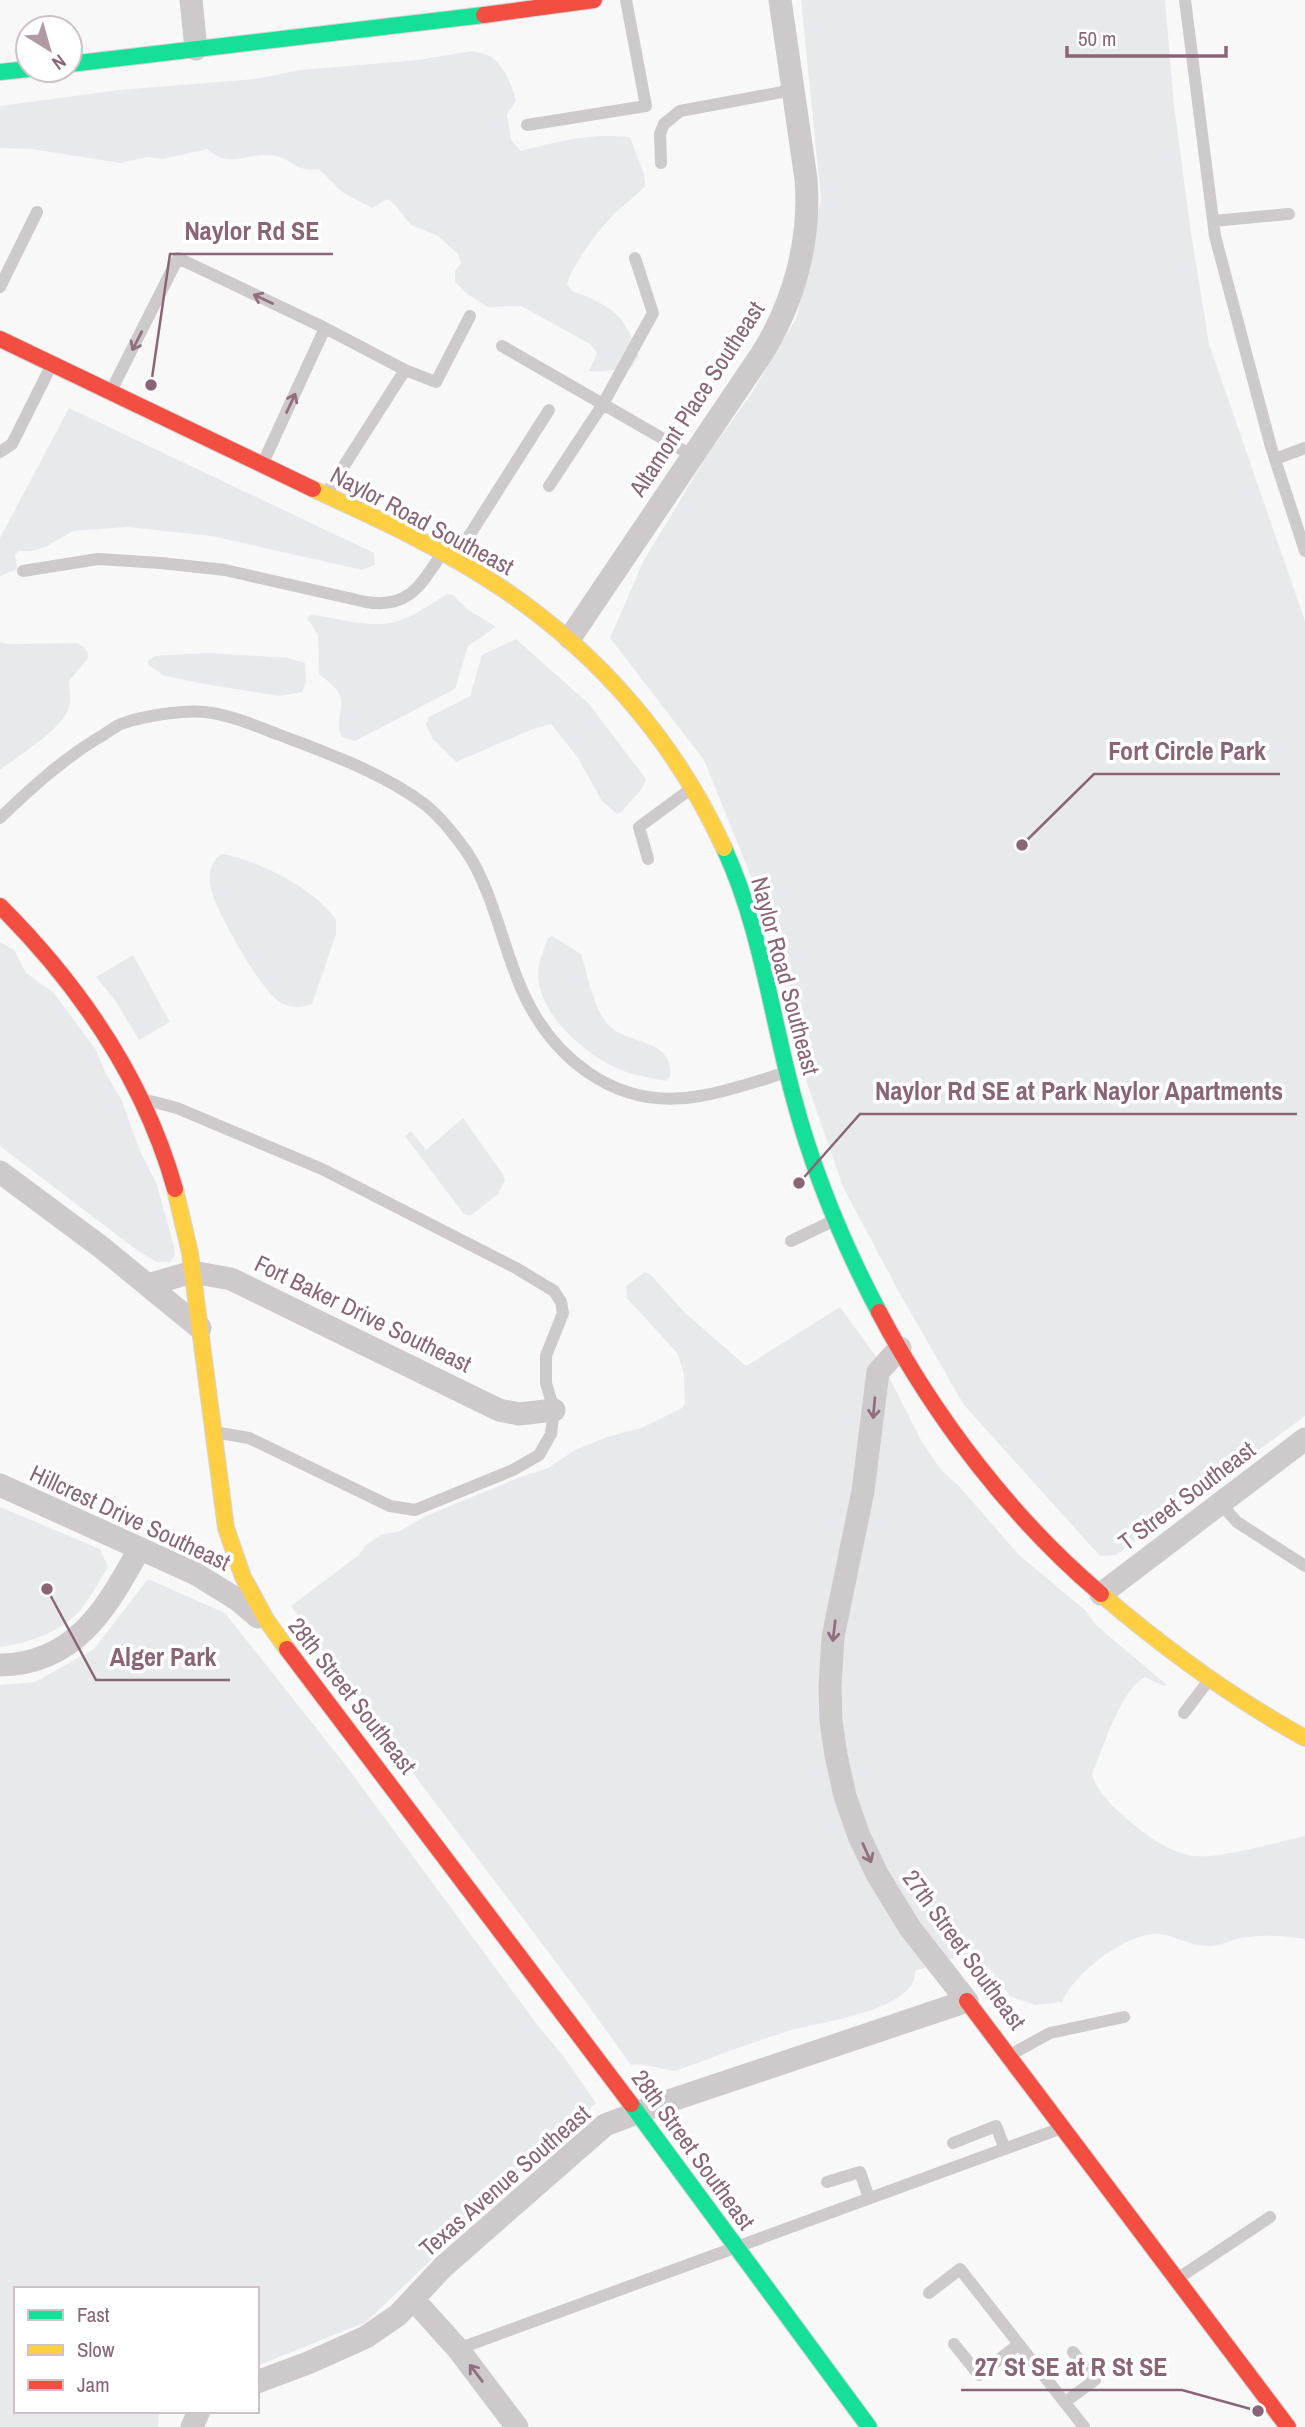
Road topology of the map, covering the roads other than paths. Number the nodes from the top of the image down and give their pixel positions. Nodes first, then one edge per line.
1 (191, 0) edge
2 (460, 0) edge
3 (594, 0) edge
4 (626, 0) edge
5 (780, 0) edge
6 (1185, 0) edge
7 (462, 18) junction
8 (196, 49) junction
9 (84, 62) edge
10 (793, 90) junction
11 (527, 125) dead end
12 (661, 163) dead end
13 (37, 212) dead end
14 (1289, 214) dead end
15 (1213, 221) junction
16 (635, 258) dead end
17 (0, 286) edge
18 (470, 316) dead end
19 (325, 328) junction
20 (0, 339) edge
21 (502, 346) dead end
22 (53, 364) junction
23 (405, 370) junction
24 (111, 391) junction
25 (603, 404) junction
26 (549, 411) dead end
27 (1305, 448) edge
28 (0, 452) edge
29 (693, 456) junction
30 (1275, 459) junction
31 (262, 465) junction
32 (549, 486) dead end
33 (326, 495) junction
34 (1305, 551) edge
35 (449, 555) junction
36 (23, 570) dead end
37 (570, 638) junction
38 (692, 788) junction
39 (0, 818) edge
40 (648, 859) dead end
41 (0, 906) edge
42 (787, 1072) junction
43 (141, 1098) junction
44 (0, 1172) edge
45 (836, 1220) junction
46 (792, 1241) dead end
47 (192, 1272) junction
48 (148, 1285) junction
49 (200, 1328) junction
50 (900, 1348) junction
51 (554, 1410) junction
52 (214, 1432) junction
53 (1305, 1439) edge
54 (0, 1485) edge
55 (1220, 1503) junction
56 (226, 1528) junction
57 (139, 1549) junction
58 (1305, 1566) edge
59 (197, 1574) junction
60 (1101, 1594) junction
61 (269, 1626) junction
62 (0, 1665) edge
63 (1209, 1679) junction
64 (1184, 1713) dead end
65 (1305, 1738) edge
66 (967, 2001) junction
67 (1124, 2017) dead end
68 (1009, 2056) junction
69 (637, 2112) junction
70 (1063, 2128) junction
71 (953, 2143) dead end
72 (1005, 2149) junction
73 (827, 2182) dead end
74 (869, 2198) junction
75 (1270, 2217) dead end
76 (735, 2246) junction
77 (1177, 2279) junction
78 (929, 2293) dead end
79 (413, 2299) junction
80 (954, 2344) dead end
81 (1019, 2344) junction
82 (458, 2349) junction
83 (1073, 2352) dead end
84 (259, 2381) edge
85 (1065, 2402) junction
86 (1305, 2421) edge
87 (1080, 2426) edge
88 (517, 2427) edge
89 (869, 2427) edge
90 (1288, 2427) edge
91 (1297, 2427) edge

1 - 8 street
2 - 7 lane
3 - 7 street
4 - 11 lane
5 - 10 street, Altamont Place Southeast
6 - 15 lane
7 - 8 street
8 - 9 street
10 - 12 lane
10 - 29 street, Altamont Place Southeast
13 - 17 lane
14 - 15 lane
15 - 30 lane
16 - 25 lane
18 - 23 lane
19 - 23 lane
19 -> 24 lane
31 -> 19 lane
20 - 22 street, Naylor Road Southeast
21 - 25 lane
22 - 24 street, Naylor Road Southeast
22 - 28 lane
23 - 33 lane
24 - 31 street, Naylor Road Southeast
25 - 29 lane
25 - 32 lane
26 - 35 lane
27 - 30 lane
29 - 37 street, Altamont Place Southeast
30 - 34 lane
31 - 33 street, Naylor Road Southeast
33 - 35 street, Naylor Road Southeast
35 - 36 lane
35 - 37 street, Naylor Road Southeast
37 - 38 street, Naylor Road Southeast
38 - 40 lane
38 - 42 street, Naylor Road Southeast
39 - 42 lane
41 - 43 street, 28th Street Southeast
42 - 45 street, Naylor Road Southeast
43 - 47 street, 28th Street Southeast
43 - 51 lane
44 - 48 street
45 - 46 lane
45 - 50 street, Naylor Road Southeast
47 - 48 street, Fort Baker Drive Southeast
47 - 49 street, 28th Street Southeast
47 - 51 street, Fort Baker Drive Southeast
48 - 49 street
49 - 52 street, 28th Street Southeast
50 - 60 street, Naylor Road Southeast
50 -> 66 street, 27th Street Southeast
51 - 52 lane
52 - 56 street, 28th Street Southeast
53 - 55 street, T Street Southeast
54 - 57 street, Hillcrest Drive Southeast
55 - 58 lane
55 - 60 street, T Street Southeast
56 - 59 street
56 - 61 street, 28th Street Southeast
57 - 59 street, Hillcrest Drive Southeast
57 - 62 street
59 - 61 street, Hillcrest Drive Southeast
60 - 63 street, Naylor Road Southeast
61 - 69 street, 28th Street Southeast
63 - 64 lane
63 - 65 street, Naylor Road Southeast
66 - 68 street, 27th Street Southeast
66 - 69 street, Texas Avenue Southeast
67 - 68 lane
68 - 70 street, 27th Street Southeast
69 - 76 street, 28th Street Southeast
69 - 79 street, Texas Avenue Southeast
70 - 72 lane
70 - 77 street, 27th Street Southeast
71 - 72 lane
72 - 74 lane
73 - 74 lane
74 - 76 lane
75 - 77 lane
76 - 82 lane
76 - 89 street, 28th Street Southeast
77 - 90 street, 27th Street Southeast
78 - 81 lane
79 - 82 street
79 - 84 street, Texas Avenue Southeast
80 - 81 lane
81 - 85 lane
88 -> 82 street
83 - 85 lane
85 - 87 lane
86 - 91 street

